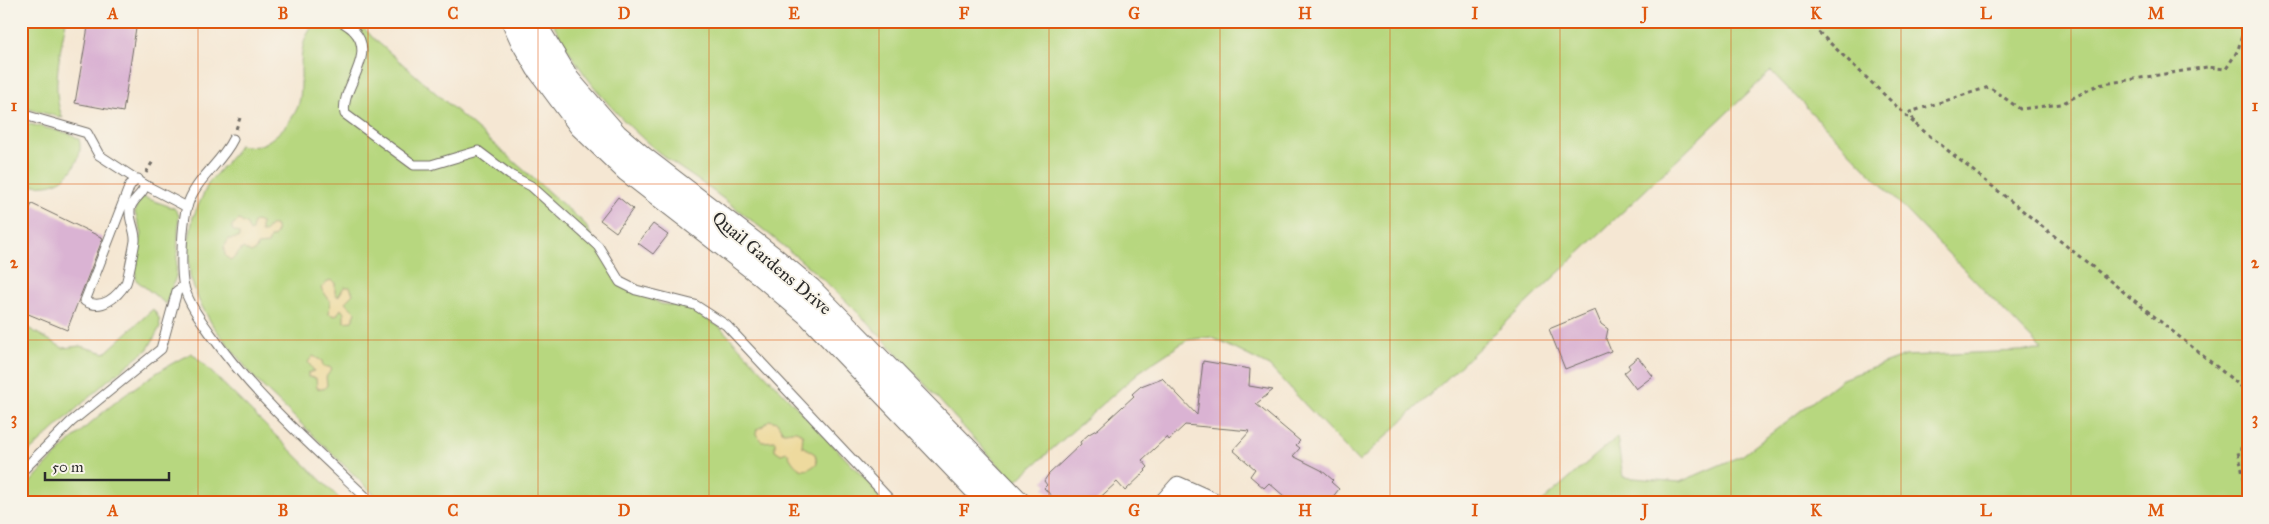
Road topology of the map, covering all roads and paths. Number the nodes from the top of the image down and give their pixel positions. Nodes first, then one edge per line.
1 (341, 21) edge
2 (514, 21) edge
3 (532, 21) edge
4 (1808, 21) edge
5 (2246, 21) edge
6 (21, 114) edge
7 (1915, 124) junction
8 (233, 139) dead end
9 (141, 182) junction
10 (187, 207) junction
11 (184, 286) junction
12 (2248, 392) edge
13 (2248, 440) edge
14 (23, 467) edge
15 (2248, 495) edge
16 (372, 503) edge
17 (893, 503) edge
18 (990, 503) edge
19 (1018, 503) edge
20 (1163, 503) edge
21 (1216, 503) edge

1 - 17 lane
2 - 18 main road, Quail Gardens Drive
3 - 19 main road, Quail Gardens Drive
4 - 7 path
5 - 7 path
6 - 9 lane
7 - 12 path
8 - 10 lane
9 - 9 lane
9 - 10 lane
10 - 11 lane
11 - 14 lane
11 - 16 lane
13 - 15 path
20 - 21 street

